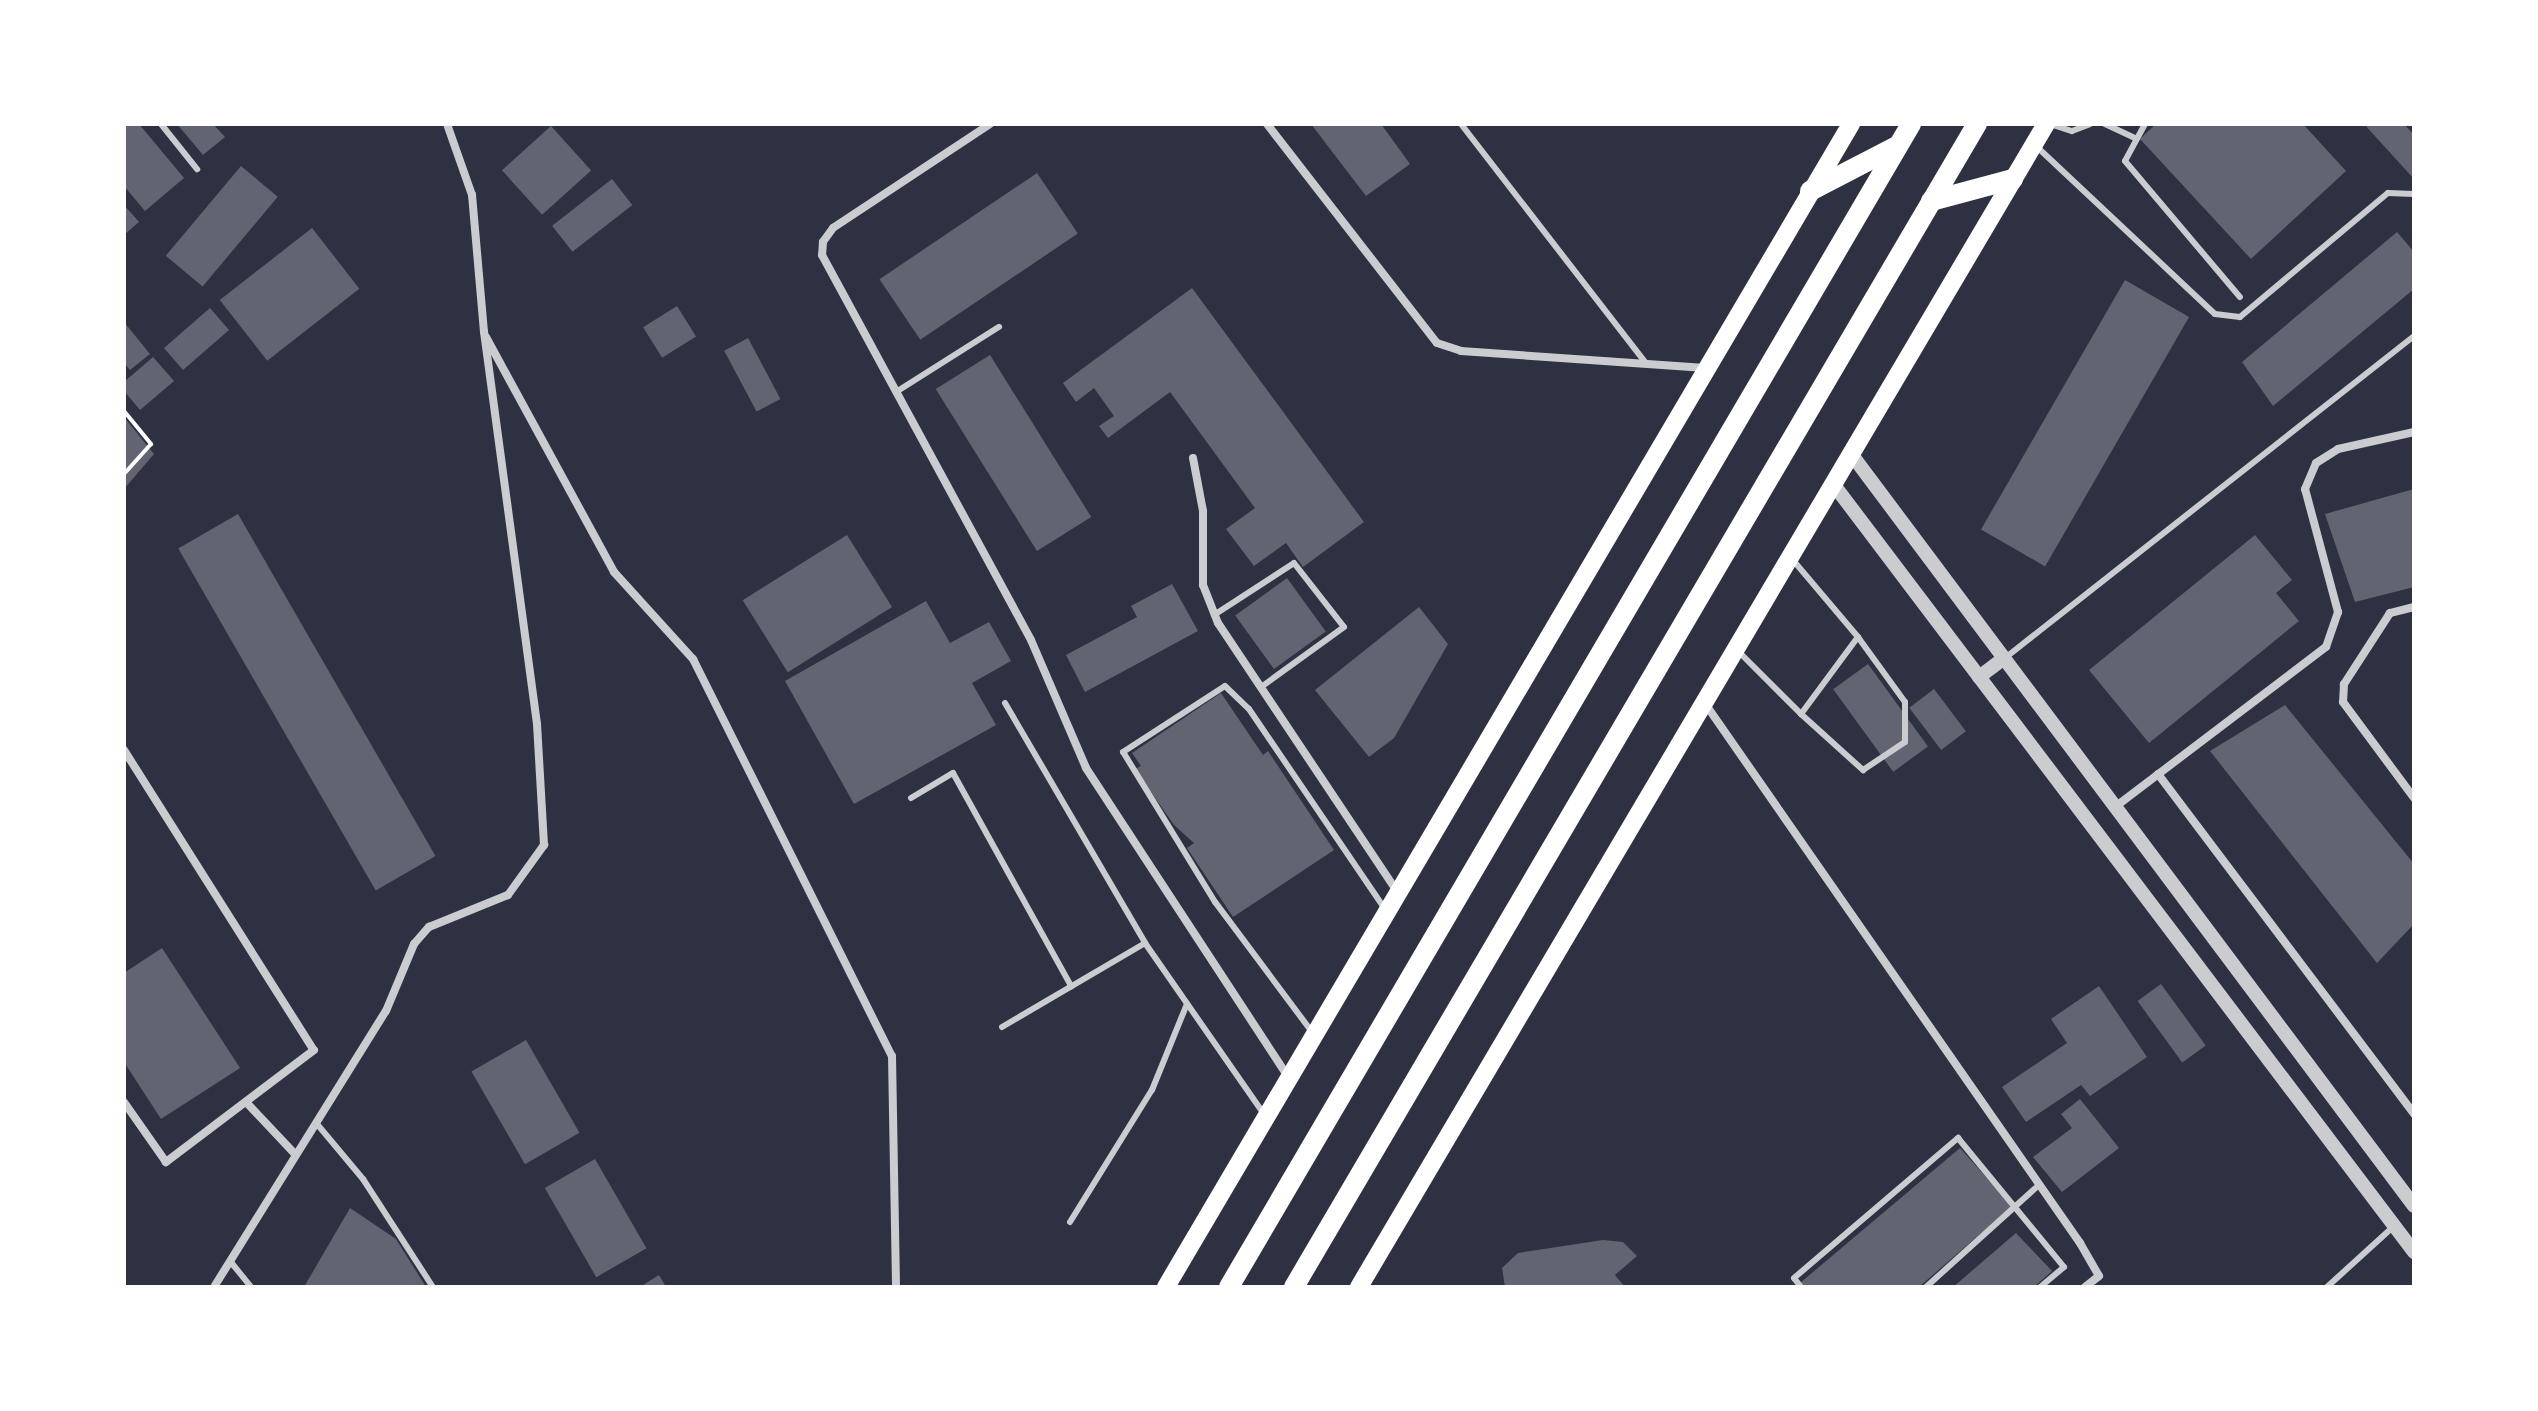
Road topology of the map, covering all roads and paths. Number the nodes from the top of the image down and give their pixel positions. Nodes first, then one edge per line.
1 (161, 124) edge
2 (447, 124) edge
3 (990, 124) edge
4 (1267, 124) edge
5 (1461, 124) edge
6 (1851, 124) edge
7 (1911, 124) edge
8 (1977, 124) edge
9 (2048, 124) edge
10 (2090, 124) edge
11 (2105, 124) edge
12 (2145, 124) edge
13 (2135, 138) junction
14 (2033, 143) junction
15 (1897, 146) junction
16 (197, 169) dead end
17 (2013, 179) junction
18 (1810, 191) junction
19 (2414, 194) edge
20 (1931, 201) junction
21 (2240, 297) dead end
22 (999, 327) dead end
23 (484, 332) junction
24 (2414, 336) edge
25 (1646, 363) junction
26 (1706, 368) junction
27 (896, 392) junction
28 (124, 411) edge
29 (2414, 432) edge
30 (1852, 455) junction
31 (1193, 458) dead end
32 (124, 474) edge
33 (1834, 485) junction
34 (1790, 556) junction
35 (2414, 607) edge
36 (1214, 615) junction
37 (1858, 637) junction
38 (1735, 649) junction
39 (2004, 658) junction
40 (1979, 677) junction
41 (1261, 687) junction
42 (1704, 702) junction
43 (1005, 703) dead end
44 (1801, 714) junction
45 (124, 750) edge
46 (2158, 774) junction
47 (911, 798) dead end
48 (2414, 798) edge
49 (2115, 807) junction
50 (1398, 892) junction
51 (1386, 911) junction
52 (1145, 943) junction
53 (1071, 986) junction
54 (1187, 1004) junction
55 (1002, 1027) dead end
56 (1314, 1034) junction
57 (2306, 1061) junction
58 (1289, 1078) junction
59 (2283, 1079) junction
60 (124, 1102) edge
61 (246, 1102) junction
62 (2414, 1114) edge
63 (1266, 1117) junction
64 (317, 1124) junction
65 (294, 1153) junction
66 (2039, 1185) junction
67 (2414, 1206) edge
68 (2016, 1207) junction
69 (1070, 1222) dead end
70 (2394, 1226) junction
71 (2414, 1252) edge
72 (230, 1261) junction
73 (214, 1287) edge
74 (251, 1287) edge
75 (433, 1287) edge
76 (896, 1287) edge
77 (1166, 1287) edge
78 (1229, 1287) edge
79 (1294, 1287) edge
80 (1359, 1287) edge
81 (1801, 1287) edge
82 (1926, 1287) edge
83 (2040, 1287) edge
84 (2085, 1287) edge
85 (2327, 1287) edge

1 - 16 lane
2 - 23 street
3 - 27 street
4 - 25 street
5 - 25 lane
6 - 18 main road
7 - 15 highway
8 - 20 highway
9 - 10 lane
9 - 14 main road
11 - 13 lane
12 - 13 lane
13 - 21 lane
14 - 17 main road
14 - 19 lane
15 - 18 highway
15 - 78 highway
17 - 20 highway
17 - 30 main road
18 - 26 main road
20 - 79 highway
22 - 27 lane
23 - 64 street
23 - 76 street
24 - 39 lane
25 - 26 street
26 - 50 main road
27 - 58 street
28 - 32 path
29 - 46 street
30 - 33 main road
30 - 39 street
31 - 36 street
33 - 34 main road
33 - 40 street
34 - 37 lane
34 - 38 main road
35 - 48 street
36 - 41 street
36 - 41 lane
37 - 44 lane
37 - 44 lane
38 - 42 main road
38 - 44 lane
39 - 40 street
39 - 49 street
40 - 59 street
41 - 50 street
42 - 66 street
42 - 80 main road
43 - 52 lane
45 - 61 street
46 - 49 street
46 - 62 street
47 - 53 lane
49 - 57 street
50 - 51 main road
51 - 56 main road
51 - 56 lane
52 - 53 lane
52 - 54 lane
53 - 55 lane
54 - 63 lane
54 - 69 lane
56 - 58 main road
57 - 59 street
57 - 67 street
58 - 63 main road
59 - 70 street
60 - 61 street
61 - 65 street
63 - 77 main road
64 - 65 street
64 - 75 lane
65 - 72 street
66 - 68 lane
66 - 84 street
68 - 81 lane
68 - 82 lane
68 - 83 lane
70 - 71 street
70 - 85 lane
72 - 73 street
72 - 74 lane

